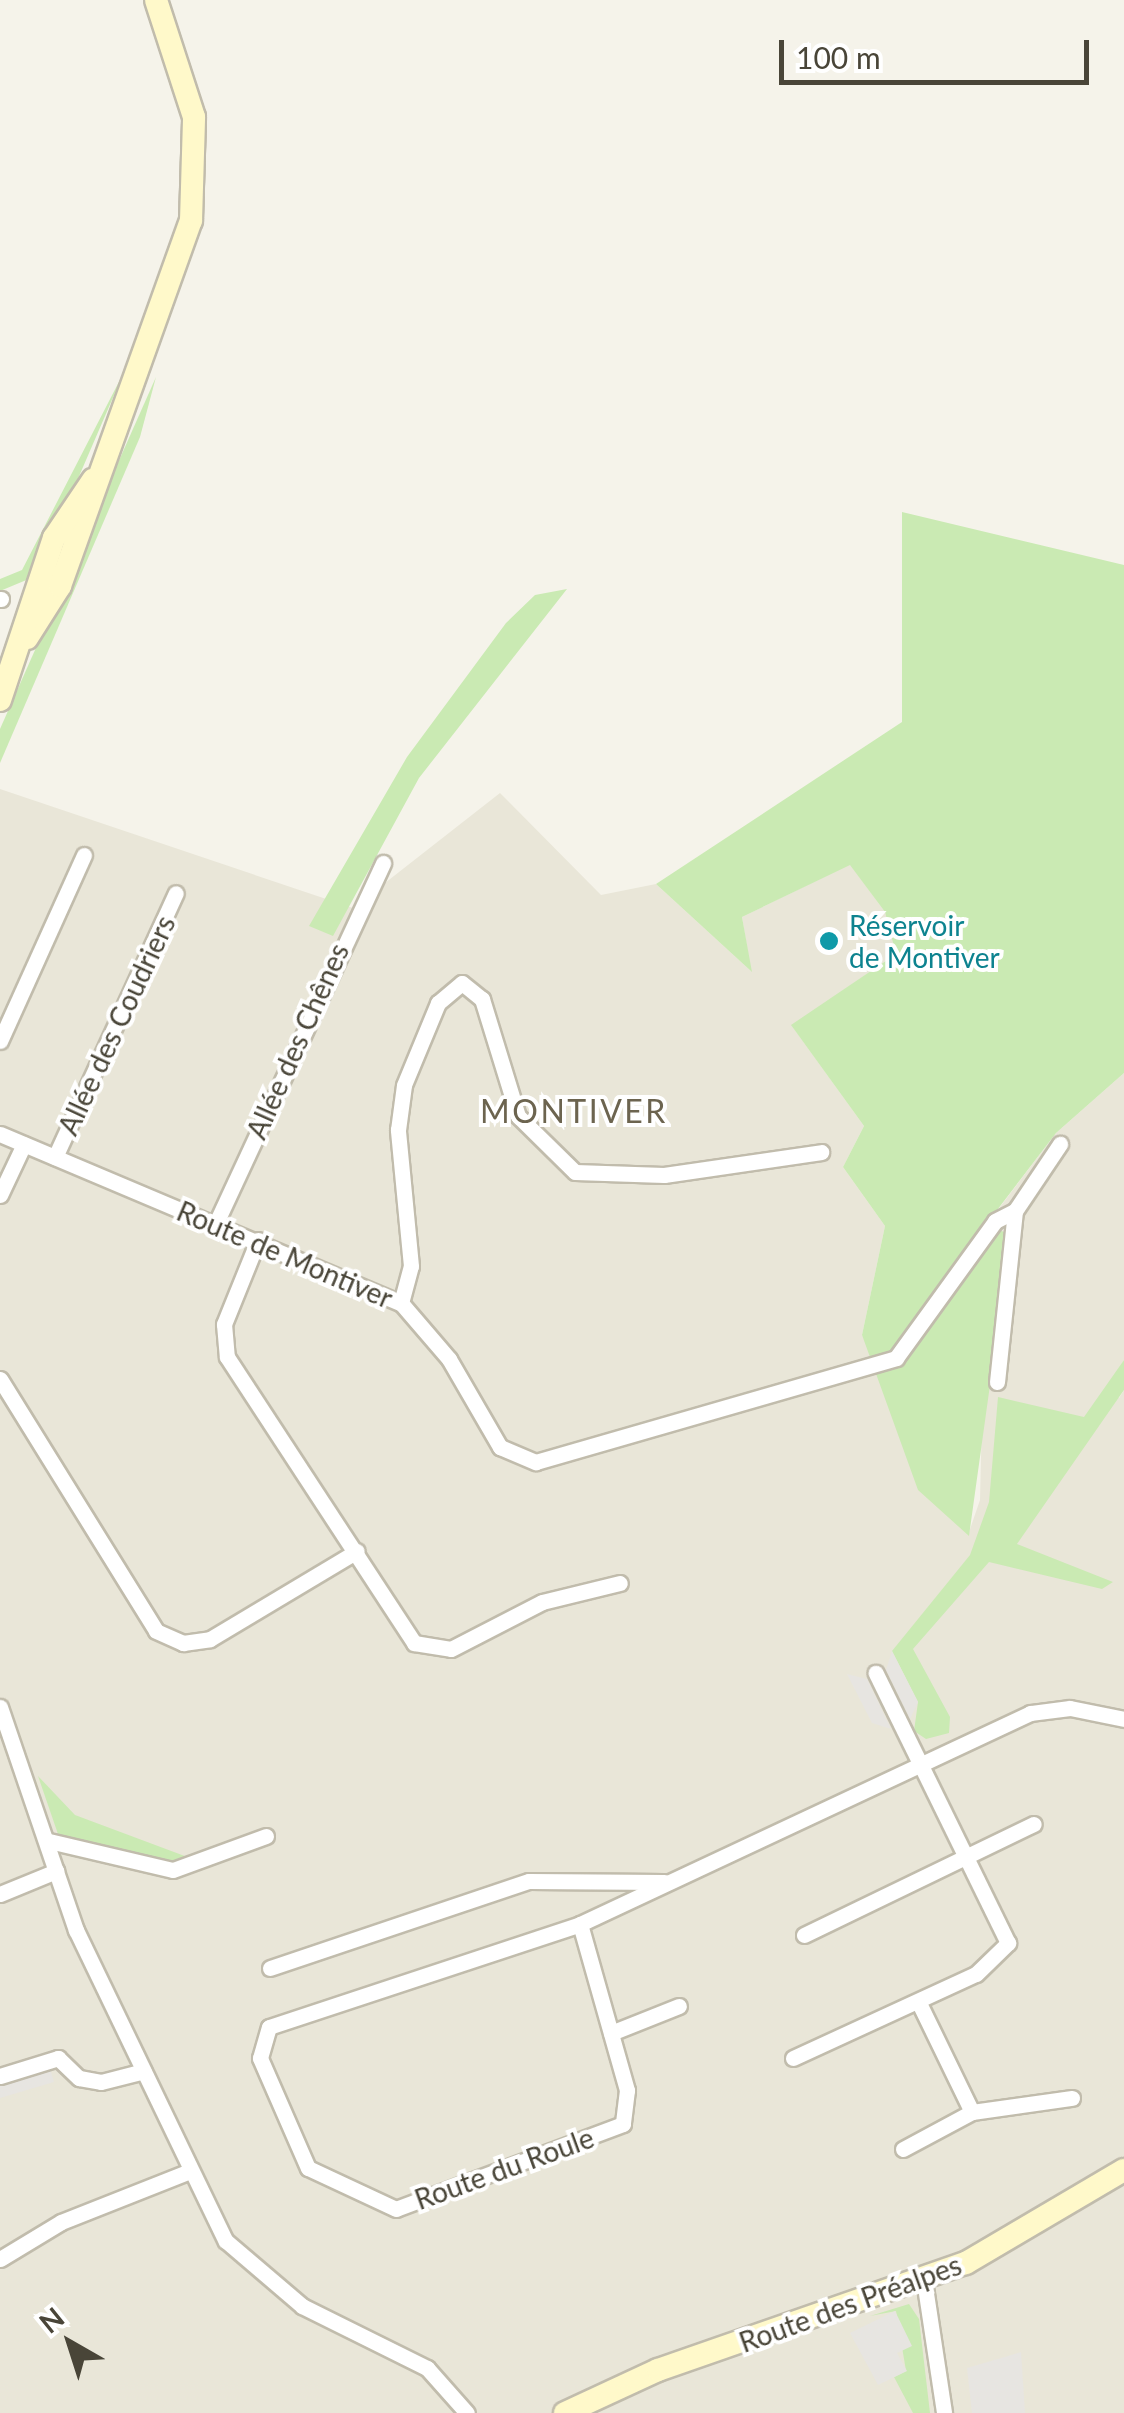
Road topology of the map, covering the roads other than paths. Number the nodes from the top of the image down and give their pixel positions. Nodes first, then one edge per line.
1 (156, 0) edge
2 (0, 700) edge
3 (84, 855) dead end
4 (383, 863) dead end
5 (176, 892) dead end
6 (0, 1040) edge
7 (0, 1134) edge
8 (24, 1144) junction
9 (1060, 1144) dead end
10 (821, 1152) dead end
11 (55, 1157) junction
12 (0, 1195) edge
13 (1015, 1211) junction
14 (216, 1223) junction
15 (258, 1240) junction
16 (400, 1303) junction
17 (0, 1380) edge
18 (996, 1382) dead end
19 (357, 1552) junction
20 (620, 1583) dead end
21 (876, 1672) dead end
22 (0, 1707) edge
23 (1124, 1719) edge
24 (922, 1760) junction
25 (1034, 1824) dead end
26 (266, 1836) dead end
27 (49, 1841) junction
28 (968, 1856) junction
29 (56, 1871) junction
30 (664, 1882) junction
31 (0, 1894) edge
32 (580, 1924) junction
33 (804, 1936) dead end
34 (270, 1968) dead end
35 (918, 2003) junction
36 (680, 2006) dead end
37 (611, 2033) junction
38 (793, 2058) dead end
39 (144, 2070) junction
40 (0, 2076) edge
41 (1072, 2098) dead end
42 (972, 2112) junction
43 (903, 2149) dead end
44 (1124, 2170) edge
45 (187, 2172) junction
46 (0, 2259) edge
47 (924, 2280) junction
48 (467, 2413) edge
49 (565, 2413) edge
50 (944, 2413) edge

1 - 2 main road
3 - 6 street
4 - 14 street, Allée des Chênes
5 - 11 street, Allée des Coudriers
7 - 8 street, Route de Montiver
8 - 11 street, Route de Montiver
8 - 12 street
9 - 13 street, Route de Montiver
10 - 16 street
11 - 14 street, Route de Montiver
13 - 16 street, Route de Montiver
13 - 18 street
14 - 15 street, Route de Montiver
15 - 16 street, Route de Montiver
15 - 19 street
17 - 19 street
19 - 20 street
21 - 24 street
22 - 27 street
23 - 24 street, Route du Roule
24 - 28 street
24 - 30 street, Route du Roule
25 - 28 street
26 - 27 street
27 - 29 street
28 - 33 street
28 - 35 street
29 - 31 street
29 - 39 street
30 - 32 street, Route du Roule
30 - 34 street, Route du Roule
32 - 37 street, Route du Roule
32 - 37 street, Route du Roule
35 - 38 street
35 - 42 street
36 - 37 street
39 - 40 street
39 - 45 street
41 - 42 street
42 - 43 street
44 - 47 main road, Route des Préalpes
45 - 46 street
45 - 48 street
47 - 49 main road, Route des Préalpes
47 - 50 street

